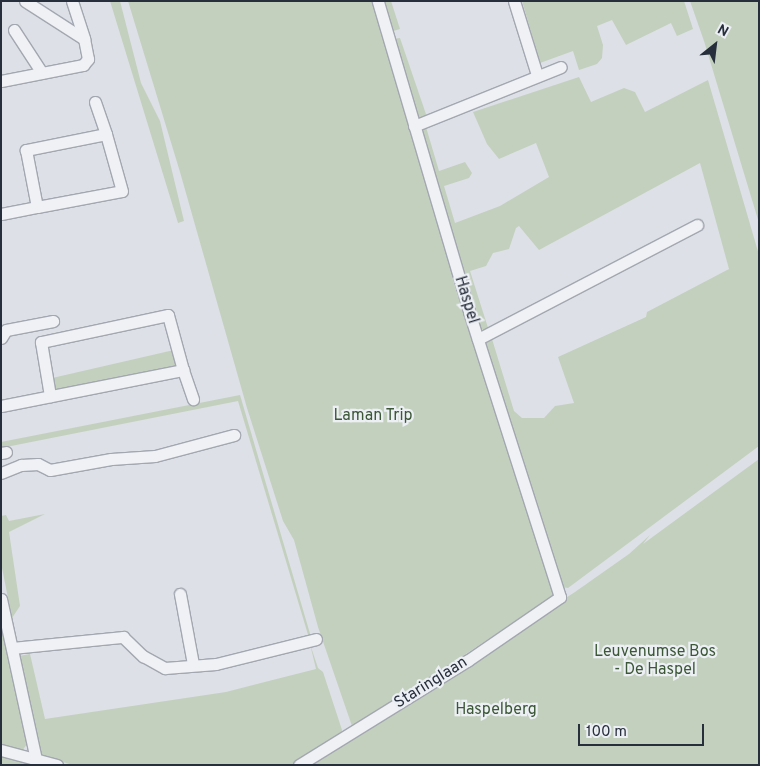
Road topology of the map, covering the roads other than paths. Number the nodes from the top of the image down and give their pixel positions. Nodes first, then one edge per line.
1 (25, 1) edge
2 (72, 1) edge
3 (378, 1) edge
4 (514, 1) edge
5 (14, 30) dead end
6 (84, 39) junction
7 (561, 67) dead end
8 (42, 73) junction
9 (537, 75) junction
10 (1, 81) edge
11 (95, 102) dead end
12 (414, 126) junction
13 (106, 134) junction
14 (37, 207) junction
15 (1, 214) edge
16 (698, 225) dead end
17 (53, 321) dead end
18 (1, 338) edge
19 (478, 339) junction
20 (183, 370) junction
21 (50, 396) junction
22 (193, 399) dead end
23 (1, 406) edge
24 (234, 435) dead end
25 (1, 473) edge
26 (180, 594) dead end
27 (560, 597) joint
28 (1, 599) edge
29 (316, 639) dead end
30 (12, 648) junction
31 (193, 664) junction
32 (1, 750) edge
33 (36, 759) junction
34 (57, 765) edge
35 (299, 765) edge

1 - 6 street
2 - 6 street
3 - 12 street, Haspel
4 - 9 street
5 - 8 street
6 - 8 street
7 - 9 street
8 - 10 street
9 - 12 street
11 - 13 street
12 - 19 street, Haspel
13 - 14 street
13 - 14 street
14 - 15 street
16 - 19 street
17 - 18 street
19 - 27 street, Haspel
20 - 21 street
20 - 21 street
20 - 22 street
21 - 23 street
24 - 25 street
26 - 31 street
27 - 35 street, Staringlaan
28 - 30 street
29 - 31 street
30 - 31 street
30 - 33 street
32 - 33 street
33 - 34 street

